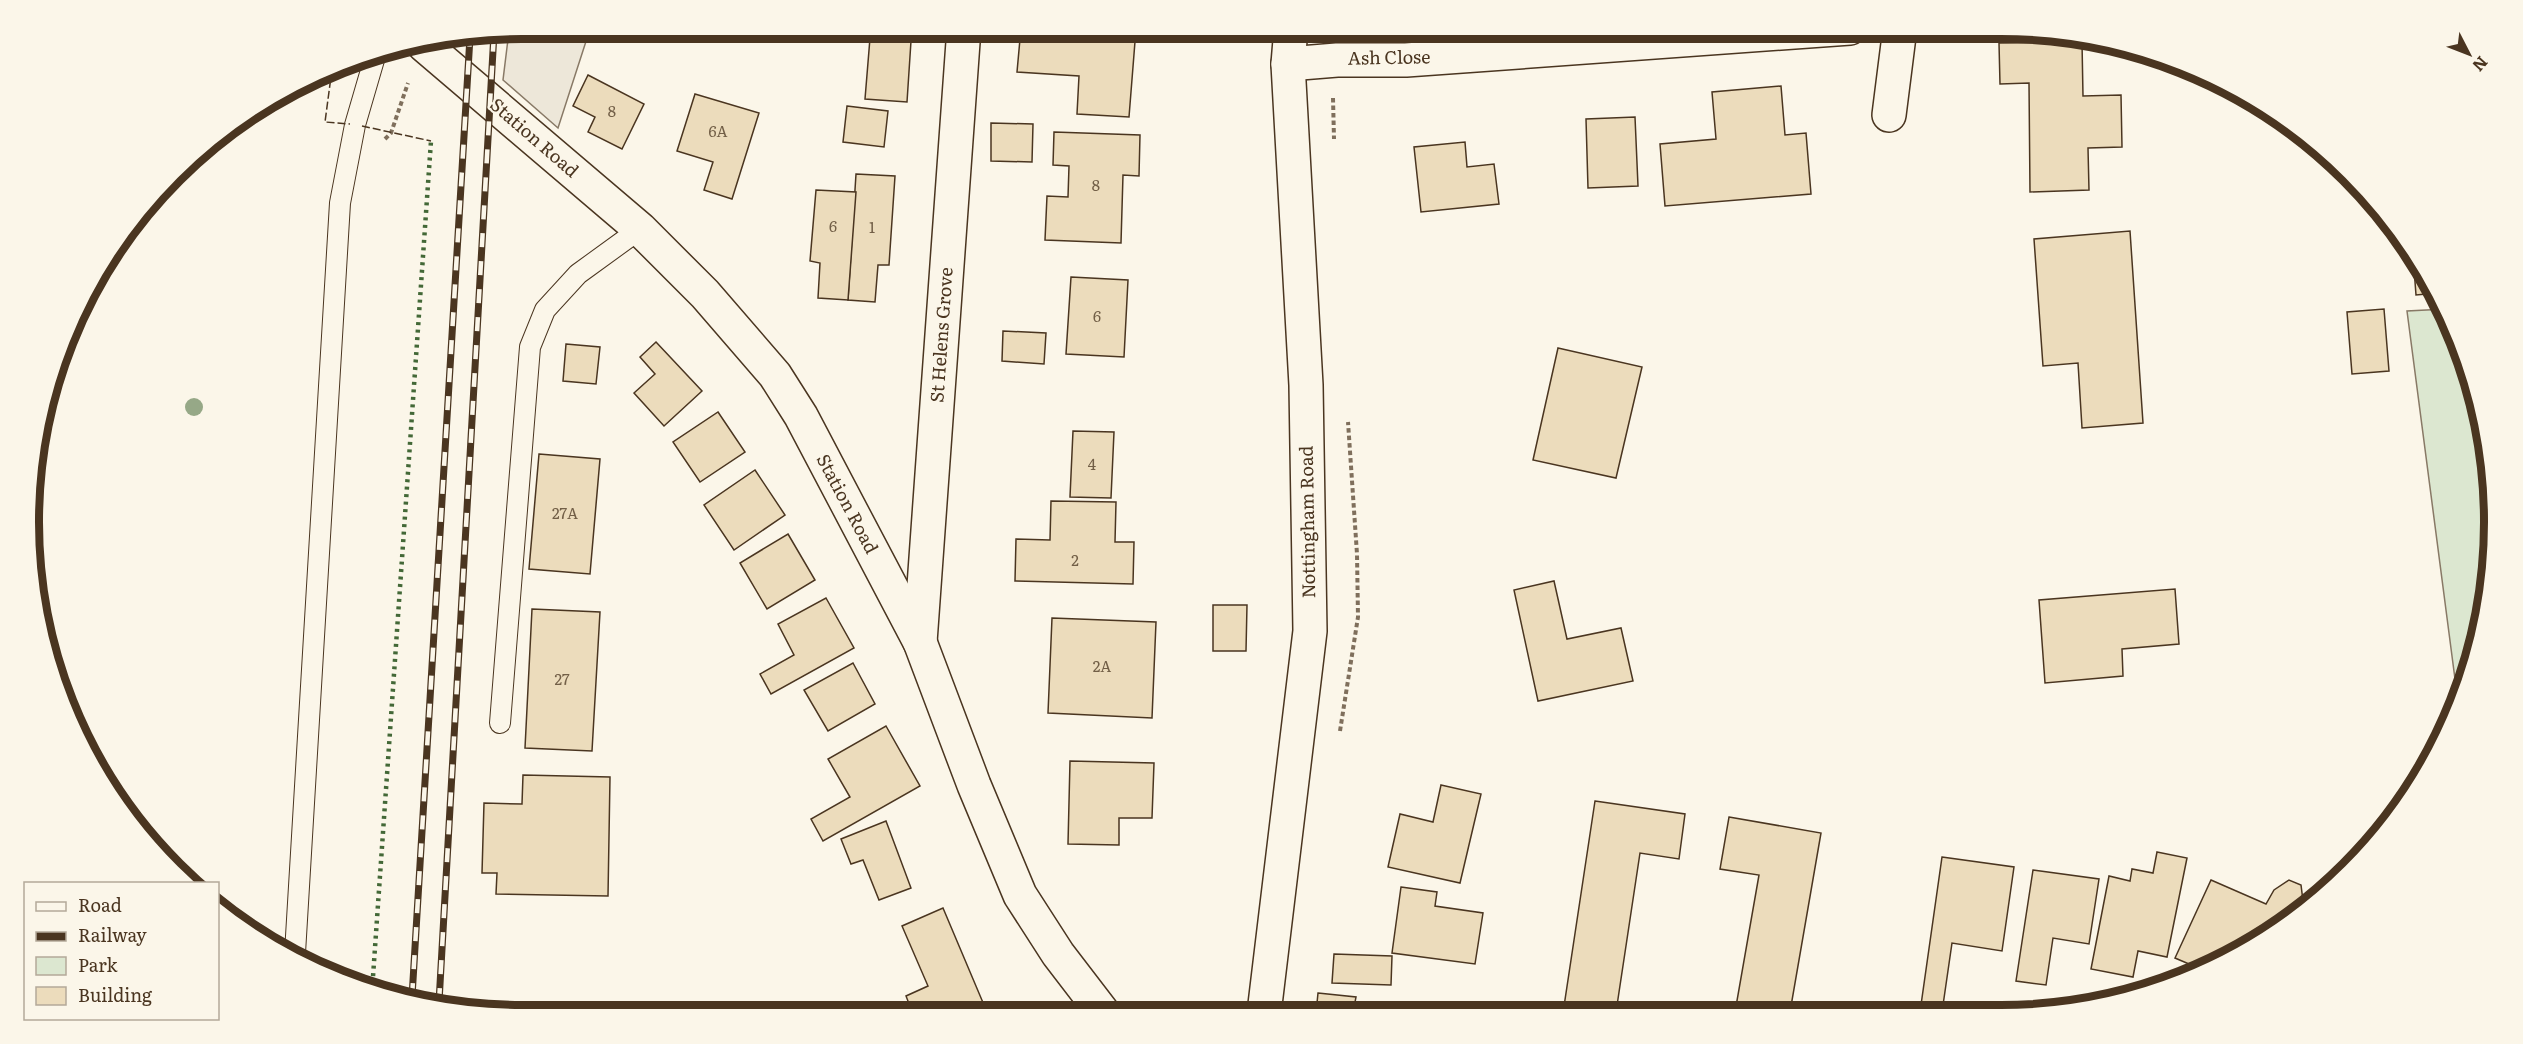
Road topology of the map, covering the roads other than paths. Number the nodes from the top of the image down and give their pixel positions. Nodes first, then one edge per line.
1 (963, 39) edge
2 (1290, 39) edge
3 (1697, 39) edge
4 (1899, 39) edge
5 (428, 48) edge
6 (373, 63) edge
7 (1288, 64) junction
8 (1889, 115) dead end
9 (640, 229) junction
10 (920, 642) junction
11 (500, 723) dead end
12 (296, 949) edge
13 (1097, 1005) edge
14 (1265, 1005) edge

1 - 10 street, St Helens Grove
2 - 7 street, Nottingham Road
3 - 7 street, Ash Close
4 - 8 street
5 - 9 street, Station Road
6 - 12 lane
7 - 14 street, Nottingham Road
9 - 10 street, Station Road
9 - 11 lane
10 - 13 street, Station Road

